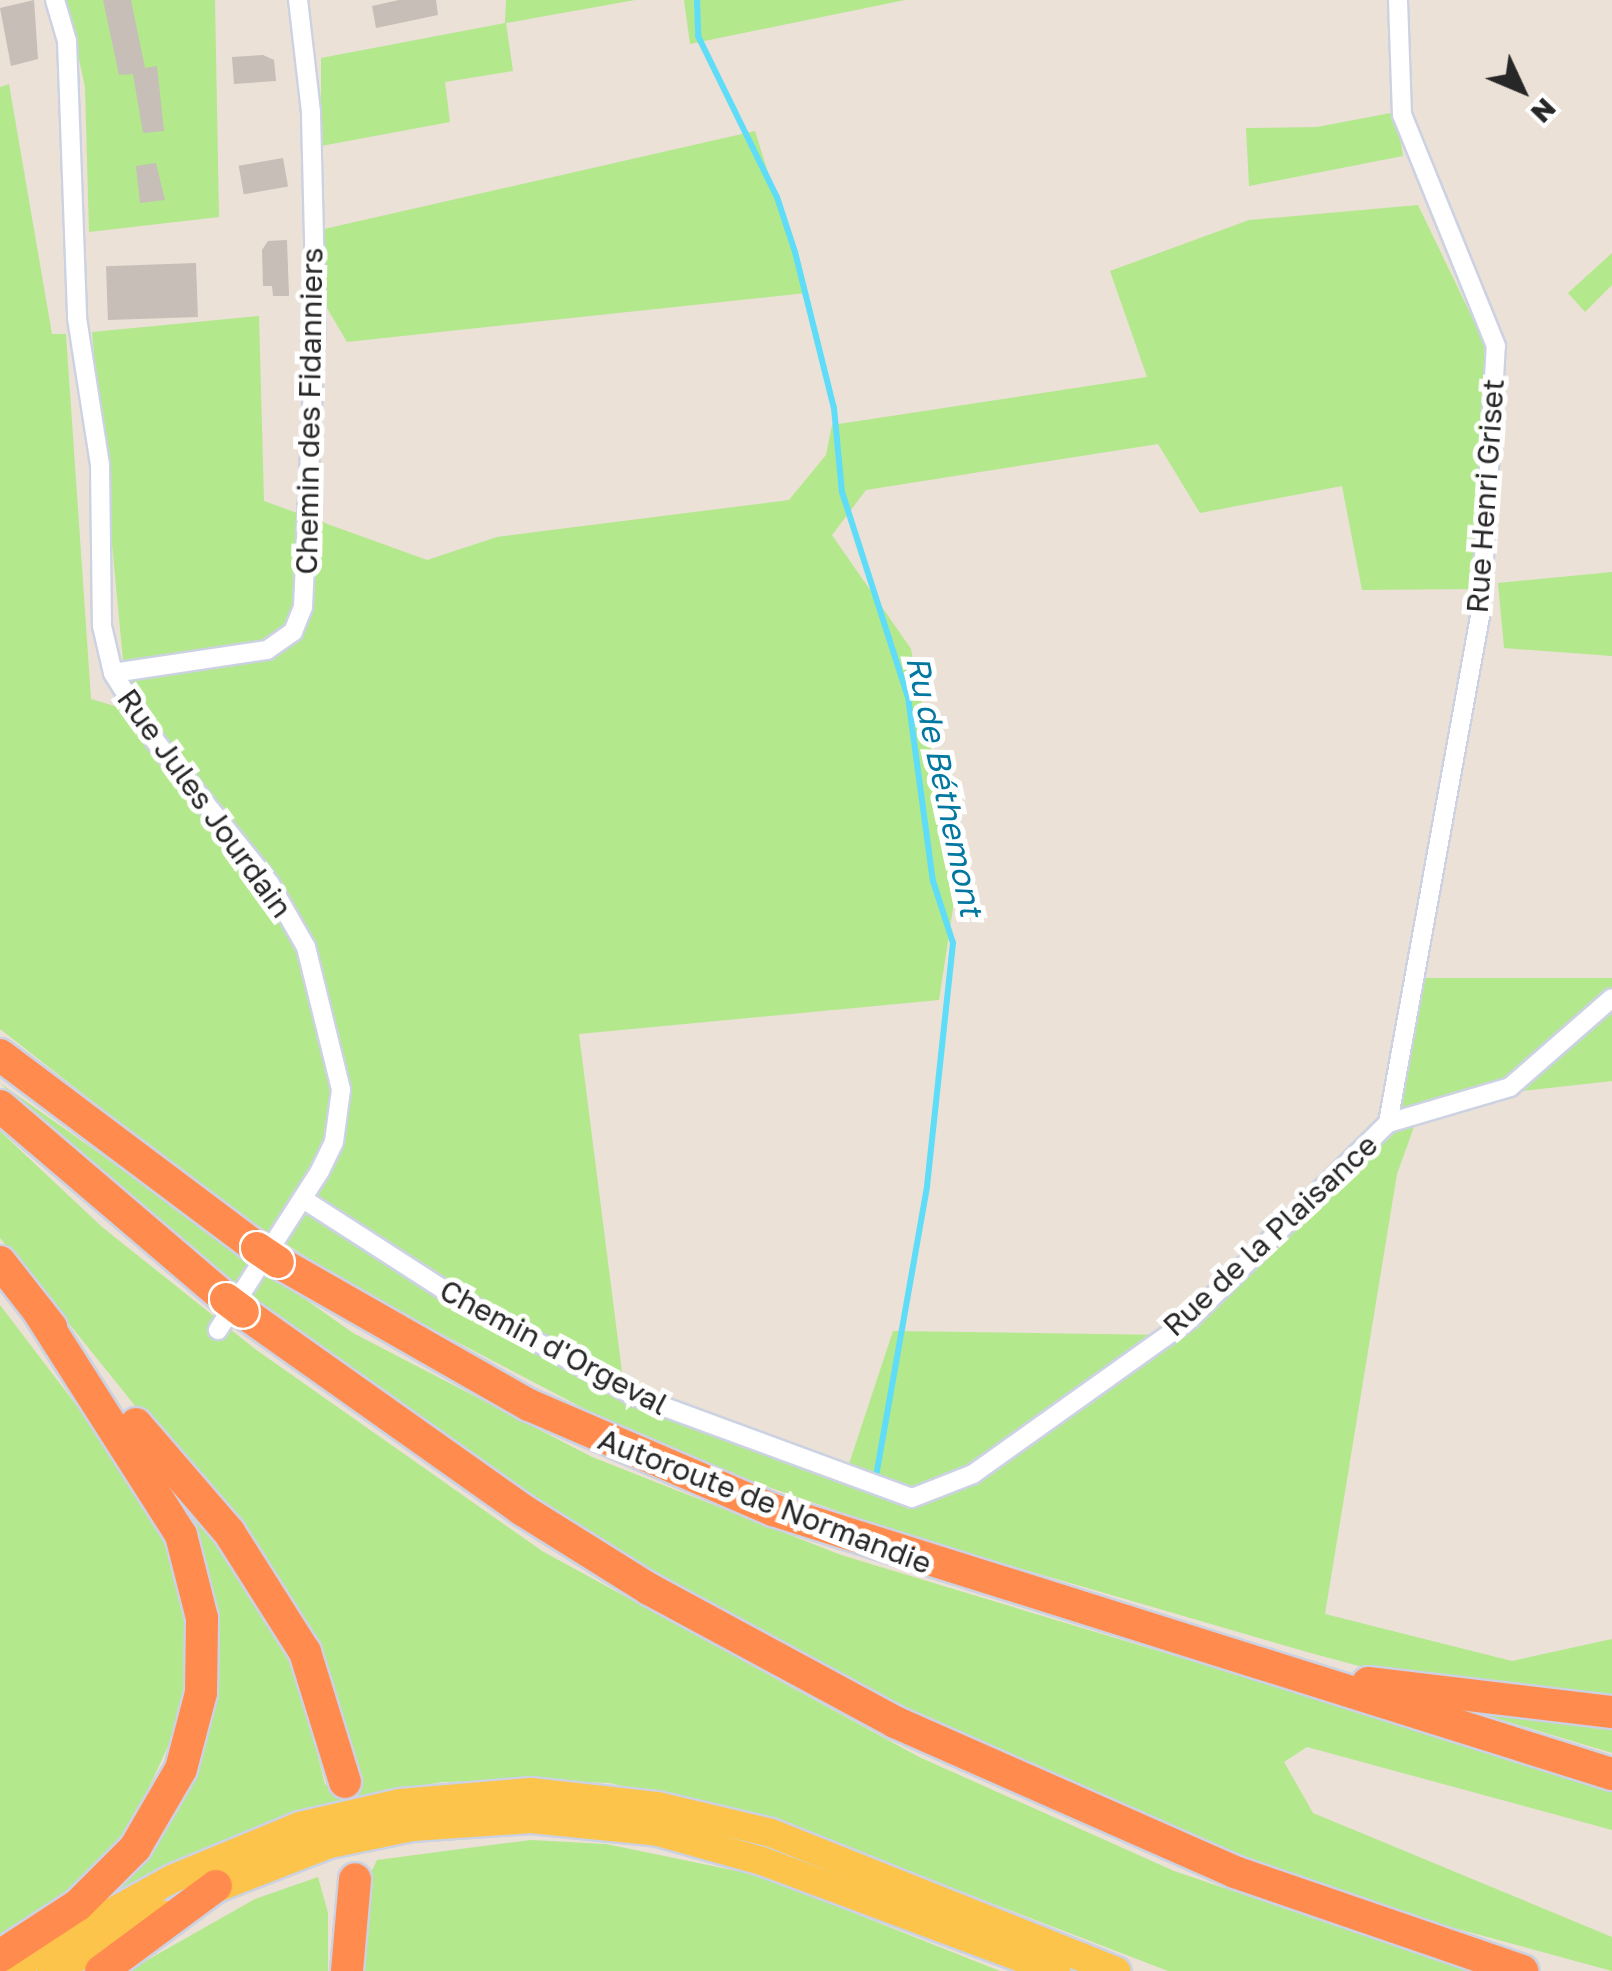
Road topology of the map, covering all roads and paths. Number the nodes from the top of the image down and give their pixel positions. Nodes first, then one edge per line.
1 (55, 0) edge
2 (298, 0) edge
3 (1398, 0) edge
4 (112, 672) junction
5 (1612, 998) edge
6 (0, 1055) edge
7 (0, 1106) edge
8 (1388, 1123) junction
9 (303, 1199) junction
10 (0, 1262) edge
11 (39, 1312) junction
12 (229, 1314) junction
13 (874, 1490) joint
14 (1273, 1668) junction
15 (1612, 1712) edge
16 (1612, 1774) edge
17 (345, 1782) dead end
18 (356, 1879) dead end
19 (216, 1886) junction
20 (0, 1956) edge
21 (6, 1971) edge
22 (51, 1971) edge
23 (101, 1971) edge
24 (347, 1971) edge
25 (1056, 1971) edge
26 (1116, 1971) edge
27 (1522, 1971) edge

1 - 4 street, Rue Jules Jourdain
2 - 4 street, Chemin des Fidanniers
3 - 8 street, Rue Henri Griset
4 - 9 street, Rue Jules Jourdain
5 - 8 street, Rue de la Plaisance
6 - 14 highway, Autoroute de Normandie
7 - 12 highway
8 - 13 street, Rue de la Plaisance
9 - 12 street, Rue Jules Jourdain
9 - 13 street, Chemin d'Orgeval
10 - 11 highway
11 - 17 highway
11 - 20 highway
12 - 27 highway
14 - 15 highway
14 - 16 highway, Autoroute de Normandie
18 - 24 highway
19 - 22 main road
19 - 23 highway
19 - 25 main road
21 - 26 main road

